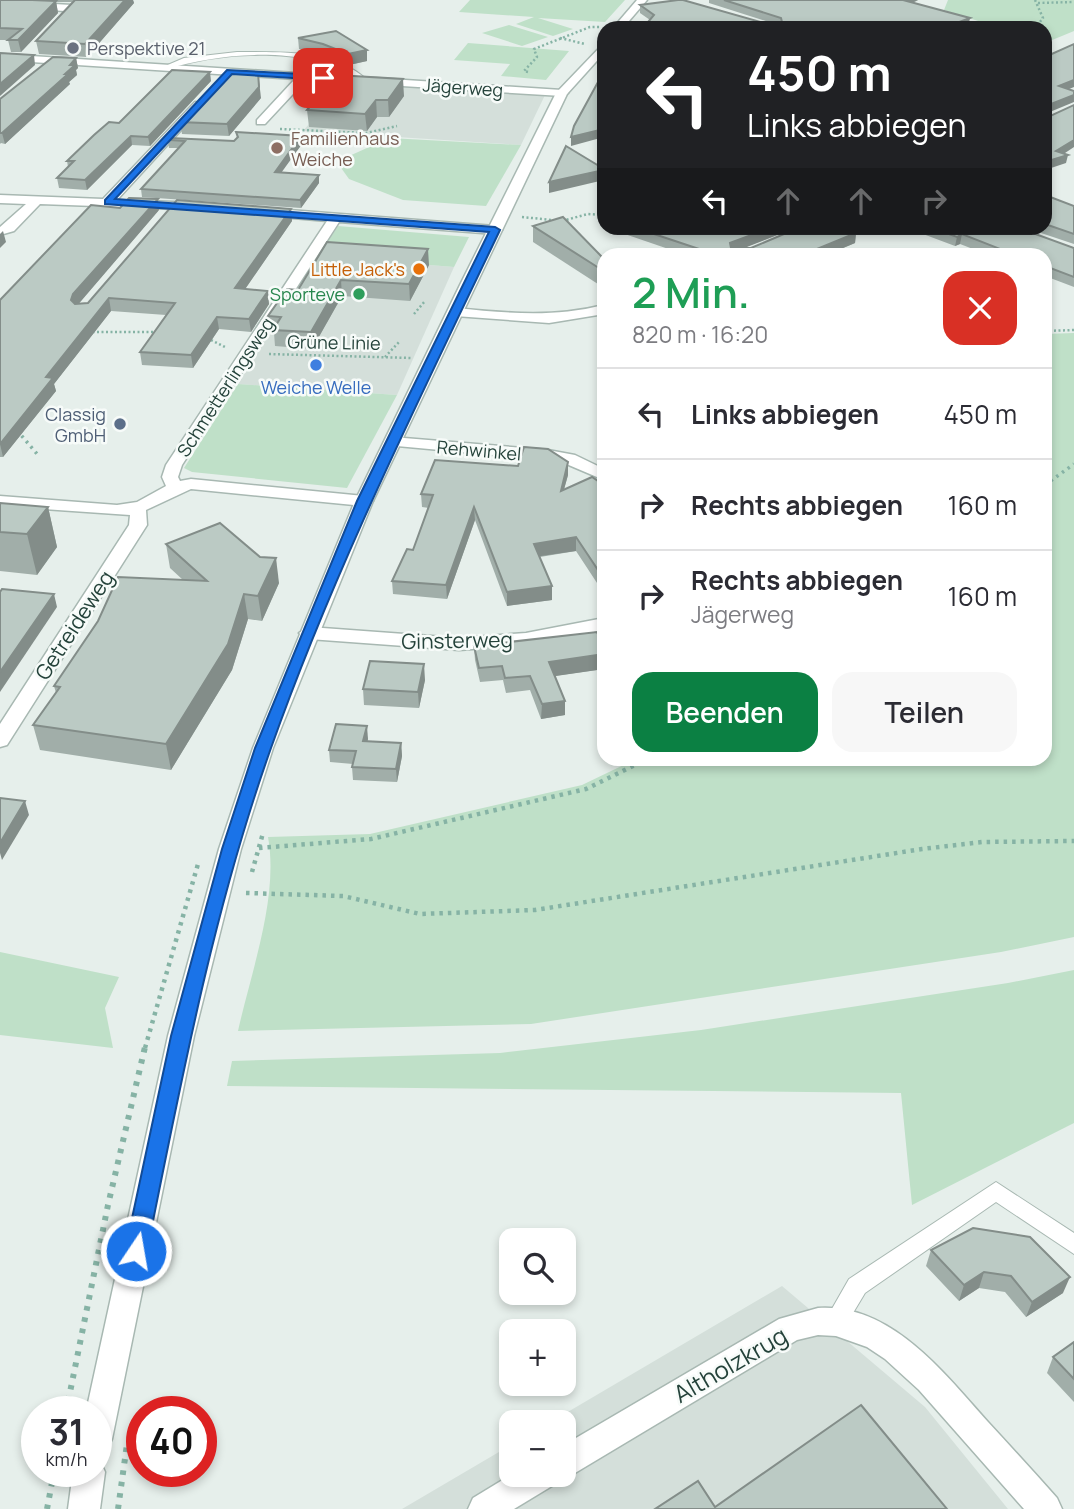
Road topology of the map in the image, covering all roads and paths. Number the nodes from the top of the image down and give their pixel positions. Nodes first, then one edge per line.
1 (642, 0) edge
2 (1035, 0) edge
3 (1074, 2) edge
4 (1038, 3) junction
5 (0, 4) edge
6 (624, 21) edge
7 (1041, 21) edge
8 (597, 27) edge
9 (559, 38) junction
10 (44, 39) edge
11 (590, 44) dead end
12 (34, 48) edge
13 (597, 54) edge
14 (0, 57) edge
15 (25, 58) junction
16 (52, 60) junction
17 (167, 67) junction
18 (42, 69) edge
19 (229, 72) junction
20 (533, 74) dead end
21 (304, 76) junction
22 (363, 80) junction
23 (562, 93) junction
24 (267, 125) joint
25 (397, 126) dead end
26 (0, 199) edge
27 (38, 199) junction
28 (108, 202) junction
29 (175, 205) junction
30 (520, 207) dead end
31 (215, 208) edge
32 (255, 212) edge
33 (597, 215) edge
34 (335, 218) junction
35 (158, 225) edge
36 (495, 230) junction
37 (0, 231) edge
38 (425, 302) dead end
39 (597, 311) edge
40 (455, 312) junction
41 (414, 314) dead end
42 (1074, 330) edge
43 (1052, 331) edge
44 (83, 332) edge
45 (163, 332) edge
46 (204, 337) edge
47 (400, 341) dead end
48 (247, 353) junction
49 (384, 357) junction
50 (419, 358) dead end
51 (10, 435) edge
52 (392, 442) junction
53 (38, 455) dead end
54 (1074, 464) edge
55 (597, 472) edge
56 (1052, 480) edge
57 (175, 487) junction
58 (0, 500) edge
59 (364, 501) junction
60 (136, 508) junction
61 (597, 625) edge
62 (309, 633) junction
63 (0, 740) edge
64 (635, 766) edge
65 (266, 823) dead end
66 (1074, 841) edge
67 (259, 848) junction
68 (246, 893) junction
69 (242, 905) dead end
70 (1074, 1245) edge
71 (836, 1321) junction
72 (105, 1396) edge
73 (126, 1451) edge
74 (576, 1455) edge
75 (51, 1487) edge
76 (87, 1487) edge
77 (521, 1487) edge
78 (47, 1509) edge
79 (83, 1509) edge
80 (118, 1509) edge
81 (484, 1509) edge
82 (1046, 1509) edge

1 - 6 street
2 - 4 path
3 - 4 path
4 - 7 path
5 - 10 street
8 - 9 path
9 - 11 path
9 - 20 path
12 - 15 street
13 - 23 street
14 - 15 street, Jägerweg
15 - 16 street, Jägerweg
16 - 17 street, Jägerweg
16 - 18 street
17 - 19 street, Jägerweg
17 - 22 lane, Jägerweg
19 - 21 street, Jägerweg
19 - 28 street
21 - 22 street, Jägerweg
21 - 24 street
22 - 23 street, Jägerweg
23 - 36 street
24 - 25 path
26 - 27 street
27 - 28 street
27 - 37 street
28 - 29 street
29 - 31 street
29 - 35 street
30 - 33 path
32 - 34 street
34 - 36 street
34 - 48 street, Schmetterlingsweg
36 - 40 street
38 - 41 path
39 - 40 street
40 - 52 street
42 - 43 path
44 - 45 path
46 - 48 path, Grüne Linie
47 - 49 path
48 - 49 path, Grüne Linie
48 - 57 street, Schmetterlingsweg
49 - 50 path, Grüne Linie
51 - 53 path
52 - 55 street, Rehwinkel
52 - 59 street
54 - 56 path
57 - 59 street
57 - 60 street
58 - 60 street
59 - 62 street
60 - 63 street, Getreideweg
61 - 62 street, Ginsterweg
62 - 72 street
64 - 67 path
65 - 67 path
66 - 68 path
67 - 68 path
68 - 69 path
70 - 71 lane
71 - 74 street, Altholzkrug
71 - 82 street, Altholzkrug
73 - 80 path
75 - 78 path
76 - 79 street
77 - 81 street

